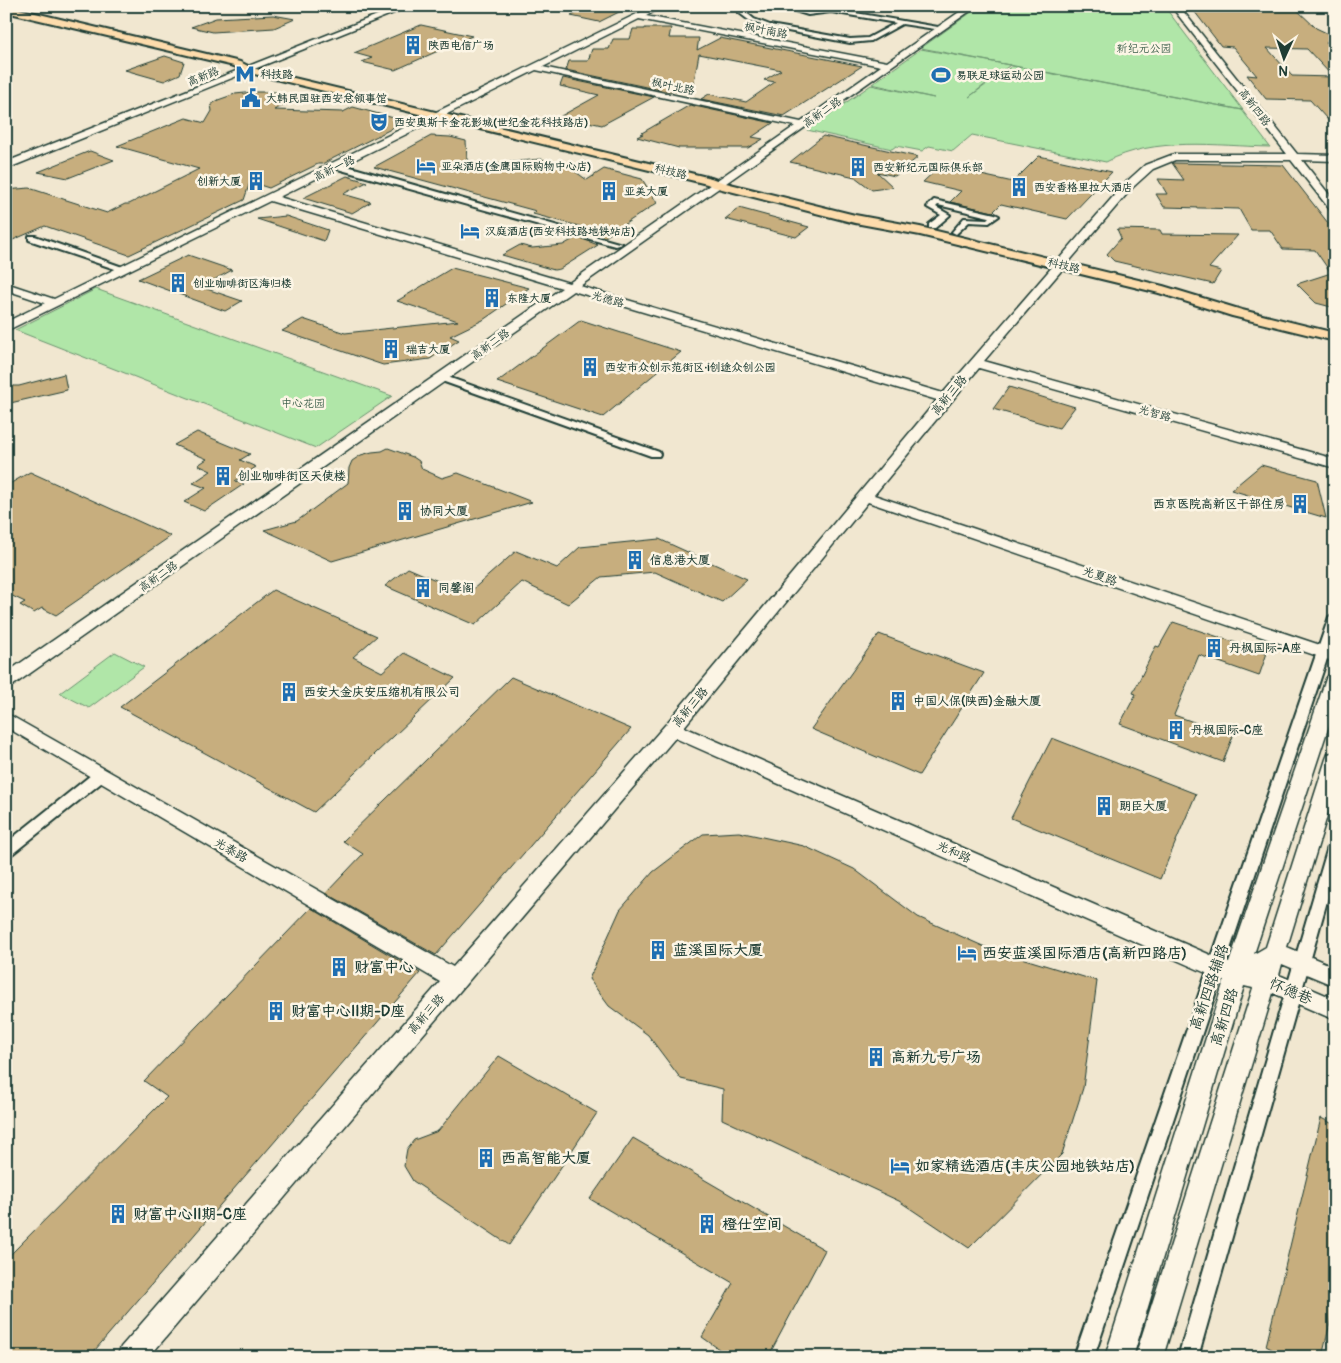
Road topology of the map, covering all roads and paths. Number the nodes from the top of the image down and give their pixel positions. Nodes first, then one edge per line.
1 (19, 6) edge
2 (384, 6) edge
3 (407, 6) edge
4 (660, 6) edge
5 (740, 6) edge
6 (793, 6) edge
7 (840, 6) edge
8 (966, 6) edge
9 (973, 6) edge
10 (1175, 6) edge
11 (6, 9) edge
12 (832, 11) junction
13 (638, 17) junction
14 (901, 22) junction
15 (935, 28) junction
16 (265, 53) dead end
17 (237, 64) junction
18 (249, 64) junction
19 (262, 64) junction
20 (886, 64) junction
21 (538, 68) junction
22 (188, 82) dead end
23 (446, 112) junction
24 (799, 125) junction
25 (587, 140) dead end
26 (1295, 158) junction
27 (1335, 158) edge
28 (6, 166) edge
29 (337, 166) junction
30 (720, 177) junction
31 (270, 198) junction
32 (1335, 209) edge
33 (932, 226) junction
34 (956, 232) junction
35 (32, 238) dead end
36 (618, 244) junction
37 (1064, 262) junction
38 (124, 269) junction
39 (6, 286) edge
40 (564, 286) junction
41 (6, 294) edge
42 (49, 306) junction
43 (1335, 325) edge
44 (6, 327) edge
45 (1335, 337) edge
46 (976, 363) junction
47 (442, 378) junction
48 (946, 398) junction
49 (655, 454) dead end
50 (1335, 464) edge
51 (866, 497) junction
52 (1335, 617) edge
53 (1329, 654) edge
54 (6, 668) edge
55 (1335, 679) edge
56 (6, 682) edge
57 (6, 719) edge
58 (672, 728) junction
59 (1335, 758) edge
60 (100, 774) junction
61 (1335, 847) edge
62 (6, 851) edge
63 (1276, 952) junction
64 (1301, 963) junction
65 (1216, 967) junction
66 (1236, 976) junction
67 (1335, 977) edge
68 (456, 980) junction
69 (1267, 980) junction
70 (1293, 991) junction
71 (1335, 1010) edge
72 (130, 1357) edge
73 (1084, 1357) edge
74 (1119, 1357) edge
75 (1149, 1357) edge
76 (1188, 1357) edge

1 - 18 main road, 科技路
2 - 16 street
3 - 19 street
4 - 13 street, 高新一路
5 - 14 street
6 - 12 street
7 - 12 street
8 - 15 street, 高新二路
9 - 20 street, 高新二路
10 - 26 street, 高新四路
11 - 17 main road, 科技路
12 - 14 street
13 - 20 street, 枫叶南路
13 - 21 street, 高新一路
14 - 15 street
15 - 20 street, 高新二路
17 - 18 main road, 科技路
17 - 22 street, 高新路
18 - 19 main road, 科技路
18 - 23 main road, 科技路
18 - 28 street, 高新路
19 - 23 main road, 科技路
20 - 24 street, 高新二路
21 - 23 street, 高新一路
21 - 24 street, 枫叶北路
23 - 25 main road, 科技路
23 - 29 street, 高新一路
23 - 30 main road, 科技路
24 - 30 street, 高新二路
26 - 27 street, 高新三路
26 - 32 street, 高新四路
26 - 37 street, 高新三路
29 - 31 street, 高新一路
29 - 36 street
30 - 33 main road, 科技路
30 - 36 street, 高新二路
30 - 37 main road, 科技路
30 - 40 street, 高新二路
31 - 38 street, 高新一路
31 - 40 street, 光德路
33 - 34 main road, 科技路
33 - 34 street
34 - 37 main road, 科技路
35 - 38 street
36 - 40 street, 高新二路
37 - 43 main road, 科技路
37 - 45 main road, 科技路
37 - 46 street, 高新三路
38 - 42 street, 高新一路
39 - 42 street
40 - 47 street, 高新二路
40 - 48 street, 光德路
40 - 54 street, 高新二路
41 - 42 street
42 - 44 street, 高新一路
46 - 48 street, 高新三路
46 - 50 street, 光智路
47 - 49 street
47 - 56 street, 高新二路
48 - 51 street, 高新三路
51 - 53 street, 光夏路
51 - 58 street, 高新三路
52 - 53 street, 高新四路辅路
53 - 65 street, 高新四路辅路
55 - 66 street, 高新四路
57 - 60 street, 光泰路
58 - 65 street, 光和路
58 - 68 street, 高新三路
59 - 63 street
60 - 62 street
60 - 68 street, 光泰路
61 - 64 street
63 - 64 street
63 - 66 street, 怀德巷
63 - 69 street
64 - 67 street
64 - 70 street
65 - 66 street, 光和路
65 - 73 street, 高新四路辅路
66 - 69 street, 怀德巷
66 - 74 street, 高新四路
68 - 72 street, 高新三路
69 - 70 street, 怀德巷
69 - 75 street
70 - 71 street, 怀德巷
70 - 76 street

